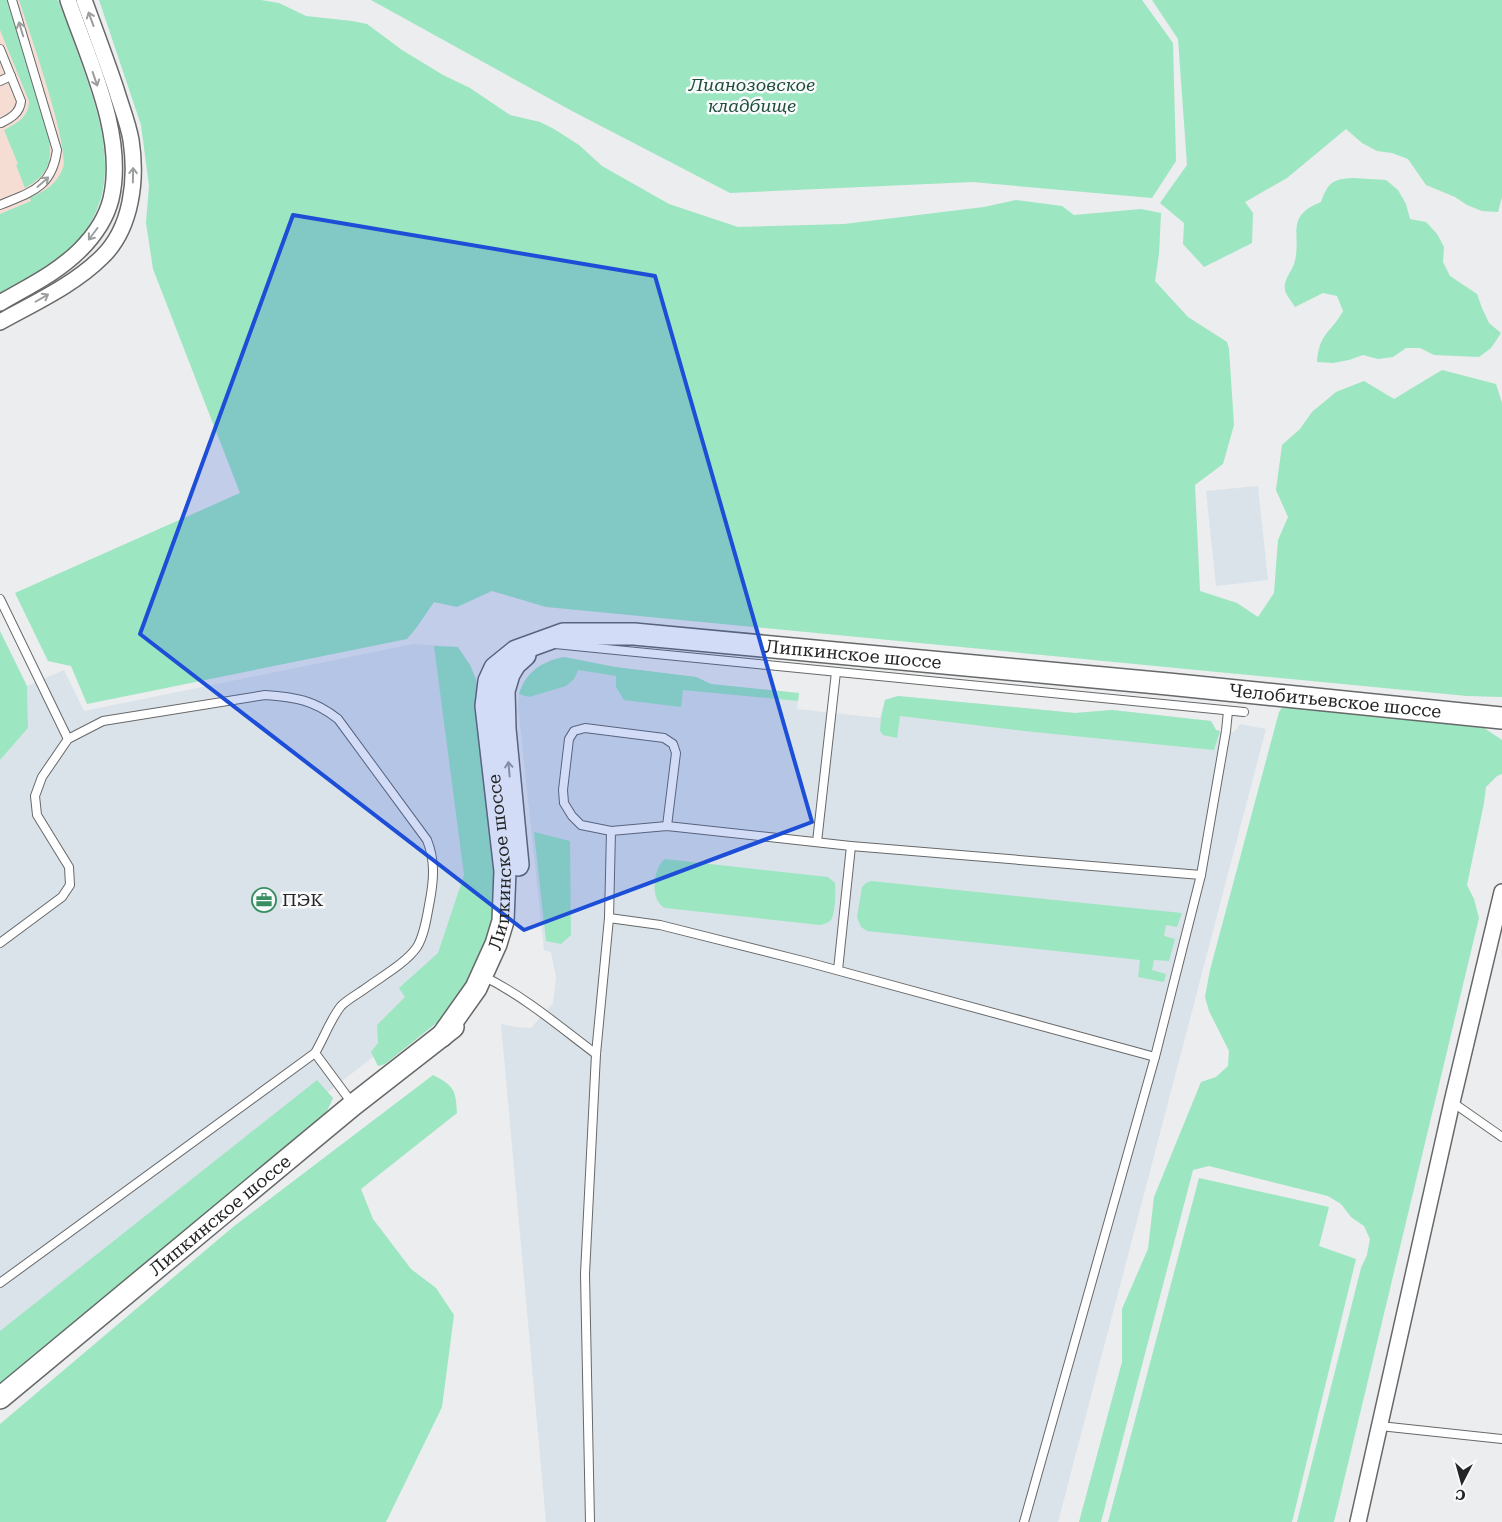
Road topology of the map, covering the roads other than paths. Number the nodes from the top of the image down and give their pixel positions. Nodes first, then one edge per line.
1 (12, 0) edge
2 (68, 0) edge
3 (84, 0) edge
4 (0, 49) edge
5 (11, 76) junction
6 (0, 81) edge
7 (1, 123) dead end
8 (0, 205) edge
9 (0, 302) edge
10 (0, 322) edge
11 (0, 599) edge
12 (540, 642) junction
13 (505, 660) junction
14 (836, 672) junction
15 (1168, 684) joint
16 (1228, 711) junction
17 (1244, 712) dead end
18 (504, 714) junction
19 (1502, 718) edge
20 (68, 739) junction
21 (667, 826) junction
22 (611, 831) junction
23 (817, 842) junction
24 (851, 846) junction
25 (1201, 875) junction
26 (1502, 892) edge
27 (609, 918) junction
28 (1497, 935) edge
29 (0, 943) edge
30 (838, 970) junction
31 (489, 979) junction
32 (315, 1053) junction
33 (596, 1054) junction
34 (1155, 1057) junction
35 (1452, 1102) junction
36 (353, 1105) junction
37 (1502, 1137) edge
38 (0, 1283) edge
39 (0, 1398) edge
40 (1380, 1426) junction
41 (1502, 1439) edge
42 (590, 1522) edge
43 (1024, 1522) edge
44 (1358, 1522) edge

8 -> 1 lane
2 -> 9 street
10 -> 3 street
4 - 5 lane
5 - 6 lane
5 - 7 lane
11 - 20 lane
12 - 13 street, Липкинское шоссе
12 - 14 lane
12 - 15 street, Липкинское шоссе
12 - 18 street, Липкинское шоссе
13 - 18 street
13 - 31 street, Липкинское шоссе
14 - 16 lane
14 - 23 lane
15 - 19 street, Челобитьевское шоссе
16 - 17 lane
16 - 25 lane
31 -> 18 street, Липкинское шоссе
20 - 29 lane
20 - 32 lane
21 - 22 lane
21 - 22 lane
21 - 23 lane
22 - 27 lane
23 - 24 lane
24 - 25 lane
24 - 30 lane
25 - 34 lane
26 - 28 street
27 - 30 lane
27 - 33 lane
28 - 35 street
30 - 34 lane
31 - 33 lane
31 - 36 street, Липкинское шоссе
32 - 36 lane
32 - 38 lane
33 - 42 lane
34 - 43 lane
35 - 37 lane
35 - 40 street
36 - 39 street, Липкинское шоссе
40 - 41 lane
40 - 44 street

